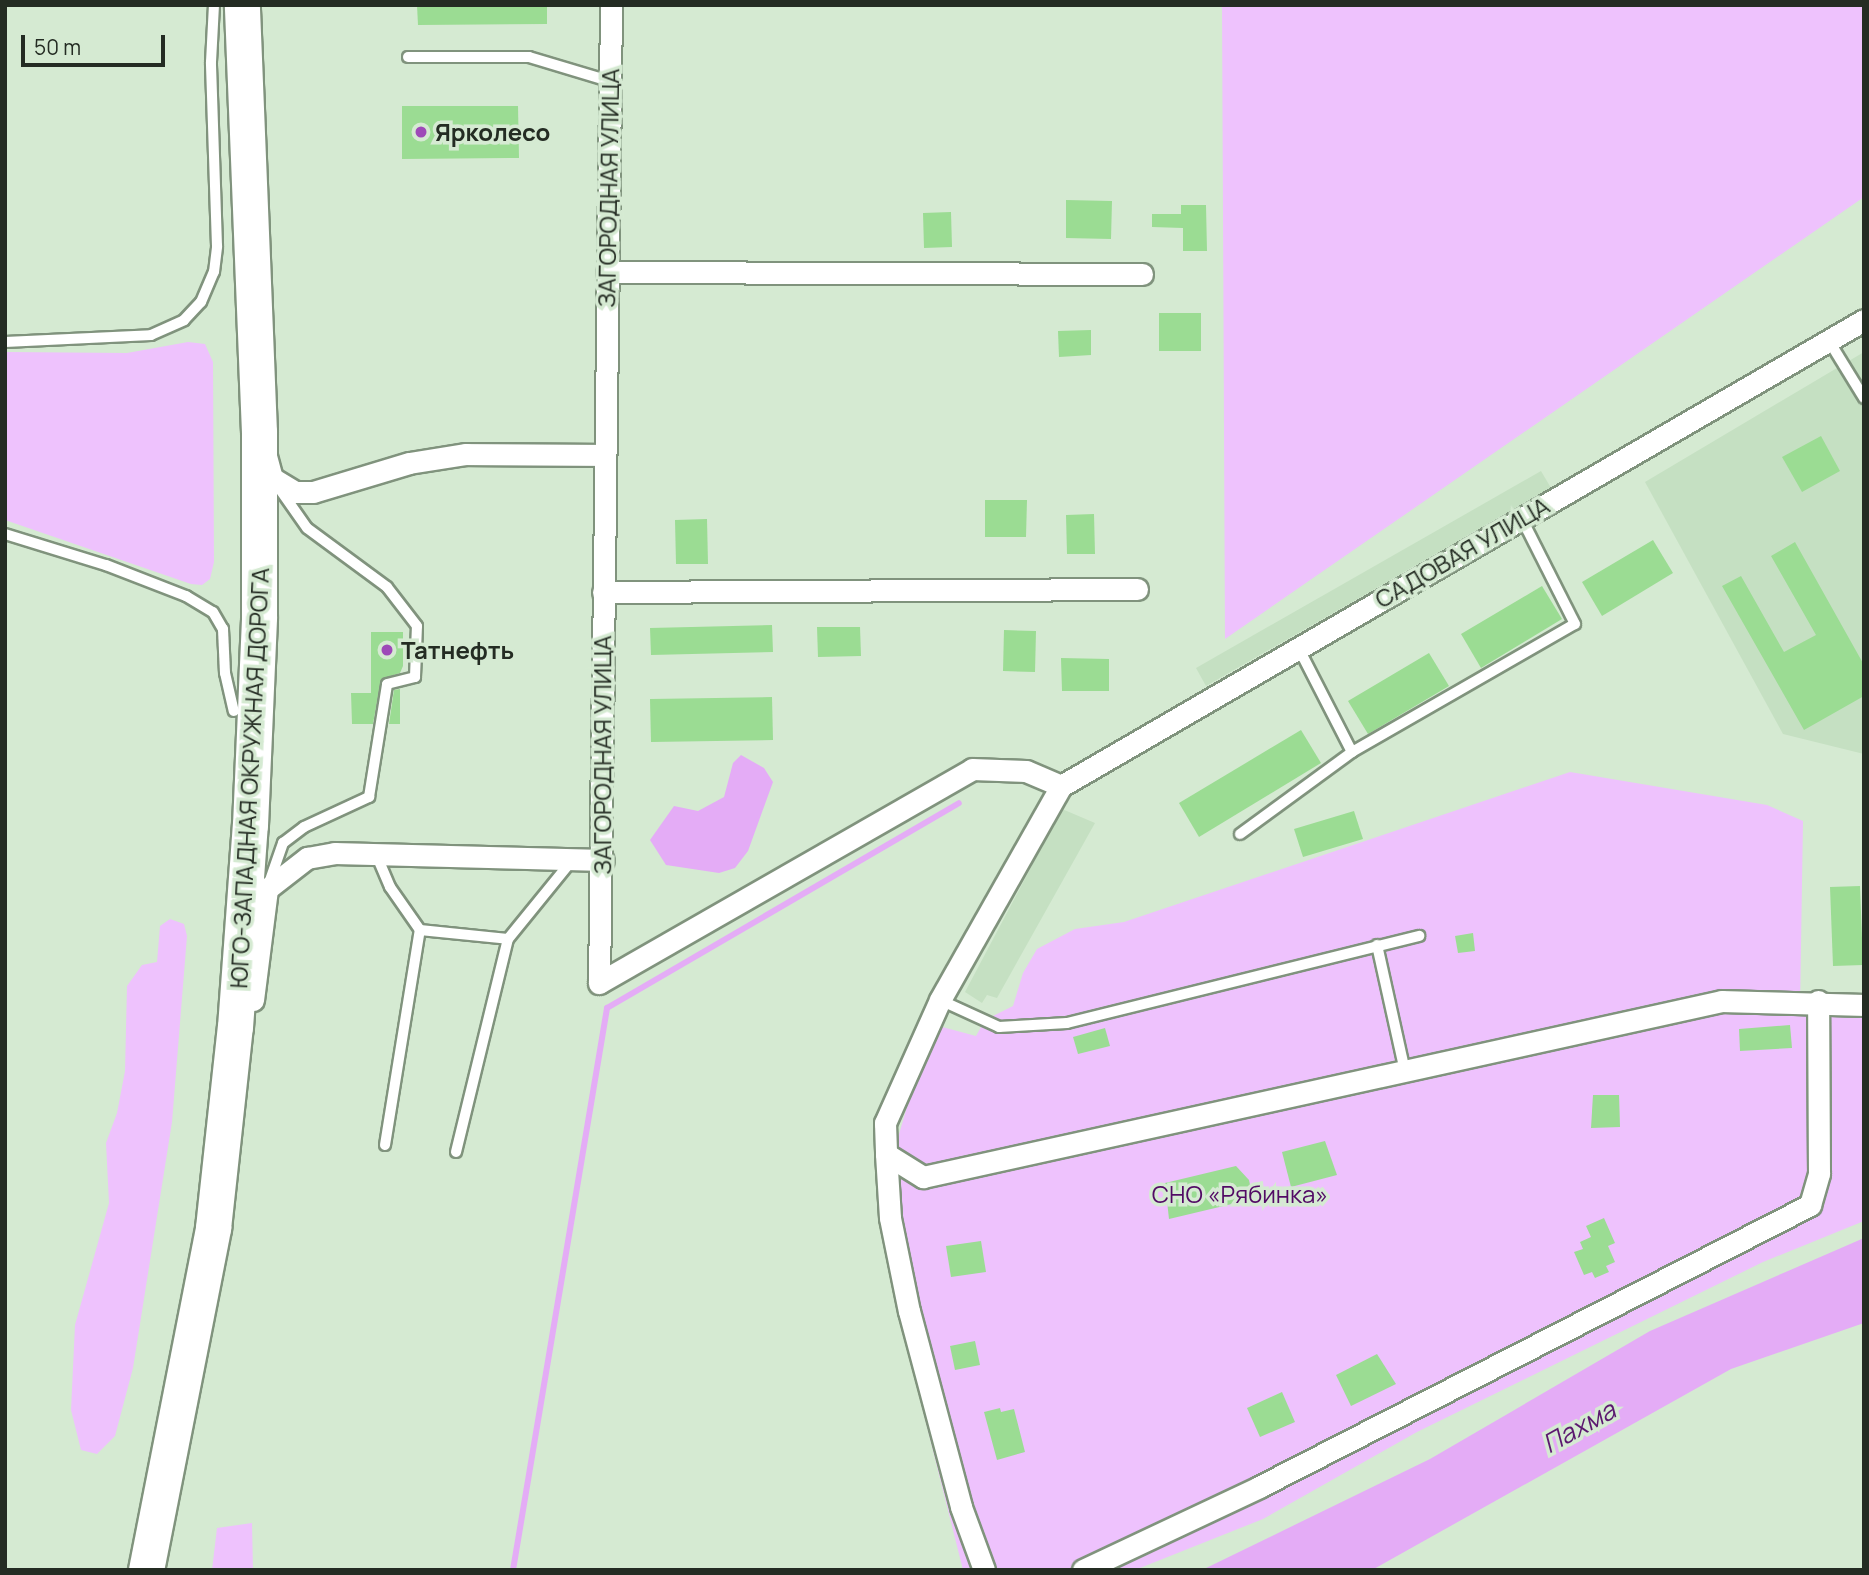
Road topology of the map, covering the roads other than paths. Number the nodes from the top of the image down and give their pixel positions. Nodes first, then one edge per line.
1 (214, 5) edge
2 (222, 5) edge
3 (242, 5) edge
4 (611, 5) edge
5 (408, 57) dead end
6 (609, 81) junction
7 (607, 272) junction
8 (1142, 274) dead end
9 (1864, 320) edge
10 (1829, 341) junction
11 (5, 342) edge
12 (1864, 398) edge
13 (259, 432) junction
14 (602, 455) junction
15 (272, 478) junction
16 (1521, 517) junction
17 (5, 534) edge
18 (1137, 589) dead end
19 (603, 592) junction
20 (1298, 647) junction
21 (234, 711) junction
22 (1352, 752) junction
23 (1061, 786) junction
24 (1240, 834) dead end
25 (376, 854) junction
26 (573, 859) junction
27 (603, 860) junction
28 (267, 889) junction
29 (420, 930) junction
30 (1419, 936) dead end
31 (508, 939) junction
32 (1377, 945) junction
33 (940, 1000) junction
34 (1818, 1001) junction
35 (1864, 1005) edge
36 (1405, 1071) junction
37 (385, 1145) dead end
38 (456, 1152) dead end
39 (886, 1154) junction
40 (184, 1381) junction
41 (148, 1557) edge
42 (984, 1570) edge
43 (1083, 1570) edge

1 - 11 lane
2 - 21 highway, ЮГО-ЗАПАДНАЯ ОКРУЖНАЯ ДОРОГА
3 - 13 highway, ЮГО-ЗАПАДНАЯ ОКРУЖНАЯ ДОРОГА
4 - 6 street, ЗАГОРОДНАЯ УЛИЦА
5 - 6 lane
6 - 7 street, ЗАГОРОДНАЯ УЛИЦА
7 - 8 street
7 - 14 street, ЗАГОРОДНАЯ УЛИЦА
9 - 10 street, САДОВАЯ УЛИЦА
10 - 12 lane
10 - 16 street, САДОВАЯ УЛИЦА
13 - 15 street
13 - 40 highway, ЮГО-ЗАПАДНАЯ ОКРУЖНАЯ ДОРОГА
14 - 15 street
14 - 19 street, ЗАГОРОДНАЯ УЛИЦА
15 - 28 lane
16 - 20 street, САДОВАЯ УЛИЦА
16 - 22 lane
17 - 21 lane
18 - 19 street
19 - 27 street, ЗАГОРОДНАЯ УЛИЦА
20 - 22 lane
20 - 23 street, САДОВАЯ УЛИЦА
21 - 41 highway, ЮГО-ЗАПАДНАЯ ОКРУЖНАЯ ДОРОГА
22 - 24 lane
23 - 27 street, ЗАГОРОДНАЯ УЛИЦА
23 - 33 street
25 - 26 street
25 - 28 street
25 - 29 lane
26 - 27 street
26 - 31 lane
28 - 40 street
29 - 31 lane
29 - 37 lane
30 - 32 lane
31 - 38 lane
32 - 33 lane
32 - 36 lane
33 - 39 street
34 - 35 street
34 - 36 street
34 - 43 street
36 - 39 street
39 - 42 street
40 - 41 highway, ЮГО-ЗАПАДНАЯ ОКРУЖНАЯ ДОРОГА

